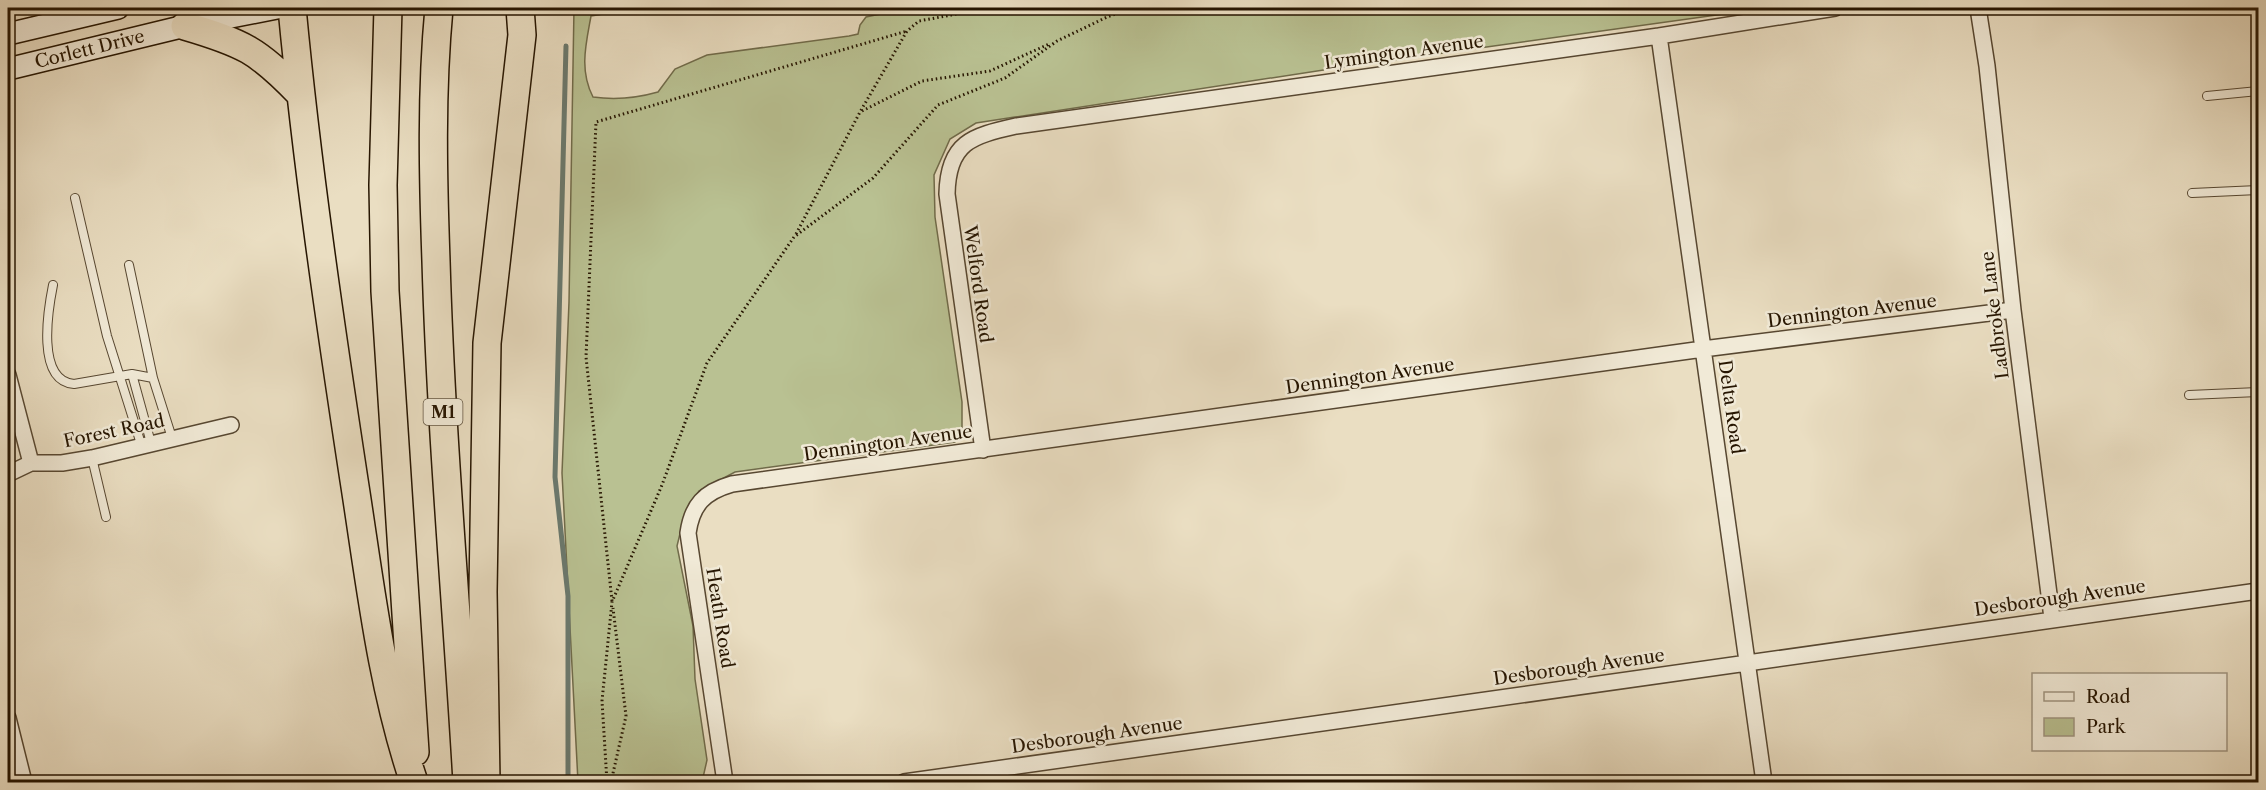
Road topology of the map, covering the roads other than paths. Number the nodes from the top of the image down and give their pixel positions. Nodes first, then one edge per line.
1 (118, 8) edge
2 (278, 8) edge
3 (292, 8) edge
4 (388, 8) edge
5 (439, 8) edge
6 (520, 8) edge
7 (531, 8) edge
8 (1835, 8) edge
9 (1978, 8) edge
10 (185, 26) junction
11 (8, 34) edge
12 (522, 35) junction
13 (1659, 36) junction
14 (30, 63) junction
15 (8, 69) edge
16 (8, 81) edge
17 (2259, 91) edge
18 (300, 94) junction
19 (2207, 96) dead end
20 (977, 135) joint
21 (2259, 190) edge
22 (2192, 193) dead end
23 (75, 198) dead end
24 (129, 265) dead end
25 (53, 285) dead end
26 (2013, 310) junction
27 (1703, 349) junction
28 (132, 374) junction
29 (8, 375) edge
30 (121, 375) junction
31 (153, 378) junction
32 (2259, 392) edge
33 (2189, 395) dead end
34 (231, 424) dead end
35 (172, 438) junction
36 (146, 444) junction
37 (982, 450) junction
38 (92, 458) junction
39 (31, 463) junction
40 (8, 474) edge
41 (732, 484) joint
42 (106, 517) dead end
43 (2259, 591) edge
44 (2052, 618) junction
45 (1748, 664) junction
46 (8, 718) edge
47 (725, 781) edge
48 (24, 783) edge
49 (416, 783) edge
50 (467, 783) edge
51 (486, 783) edge
52 (904, 783) edge
53 (1764, 783) edge

1 - 11 main road, Corlett Drive
2 - 10 main road, Corlett Drive
3 - 18 highway
4 - 49 highway
5 - 50 highway, M1
6 - 12 highway
7 - 12 highway
8 - 13 street, Lymington Avenue
9 - 26 street, Ladbroke Lane
10 - 14 main road, Corlett Drive
10 - 18 highway
12 - 51 highway
13 - 20 street, Lymington Avenue
13 - 27 street, Delta Road
14 - 15 main road, Corlett Drive
14 - 16 main road
17 - 19 lane
18 - 49 highway
20 - 37 street, Welford Road
21 - 22 lane
23 - 30 lane
24 - 31 lane
25 - 30 lane
26 - 27 street, Dennington Avenue
26 - 44 street, Ladbroke Lane
27 - 37 street, Dennington Avenue
27 - 45 street, Delta Road
28 - 30 lane
28 - 31 lane
28 - 36 lane
29 - 39 street
30 - 36 lane
31 - 35 lane
32 - 33 lane
34 - 35 street, Forest Road
35 - 36 street, Forest Road
36 - 38 street, Forest Road
37 - 41 street, Dennington Avenue
38 - 39 street, Forest Road
38 - 42 lane
39 - 40 street, Forest Road
41 - 47 street, Heath Road
43 - 44 street, Desborough Avenue
44 - 45 street, Desborough Avenue
45 - 52 street, Desborough Avenue
45 - 53 street, Delta Road
46 - 48 street

